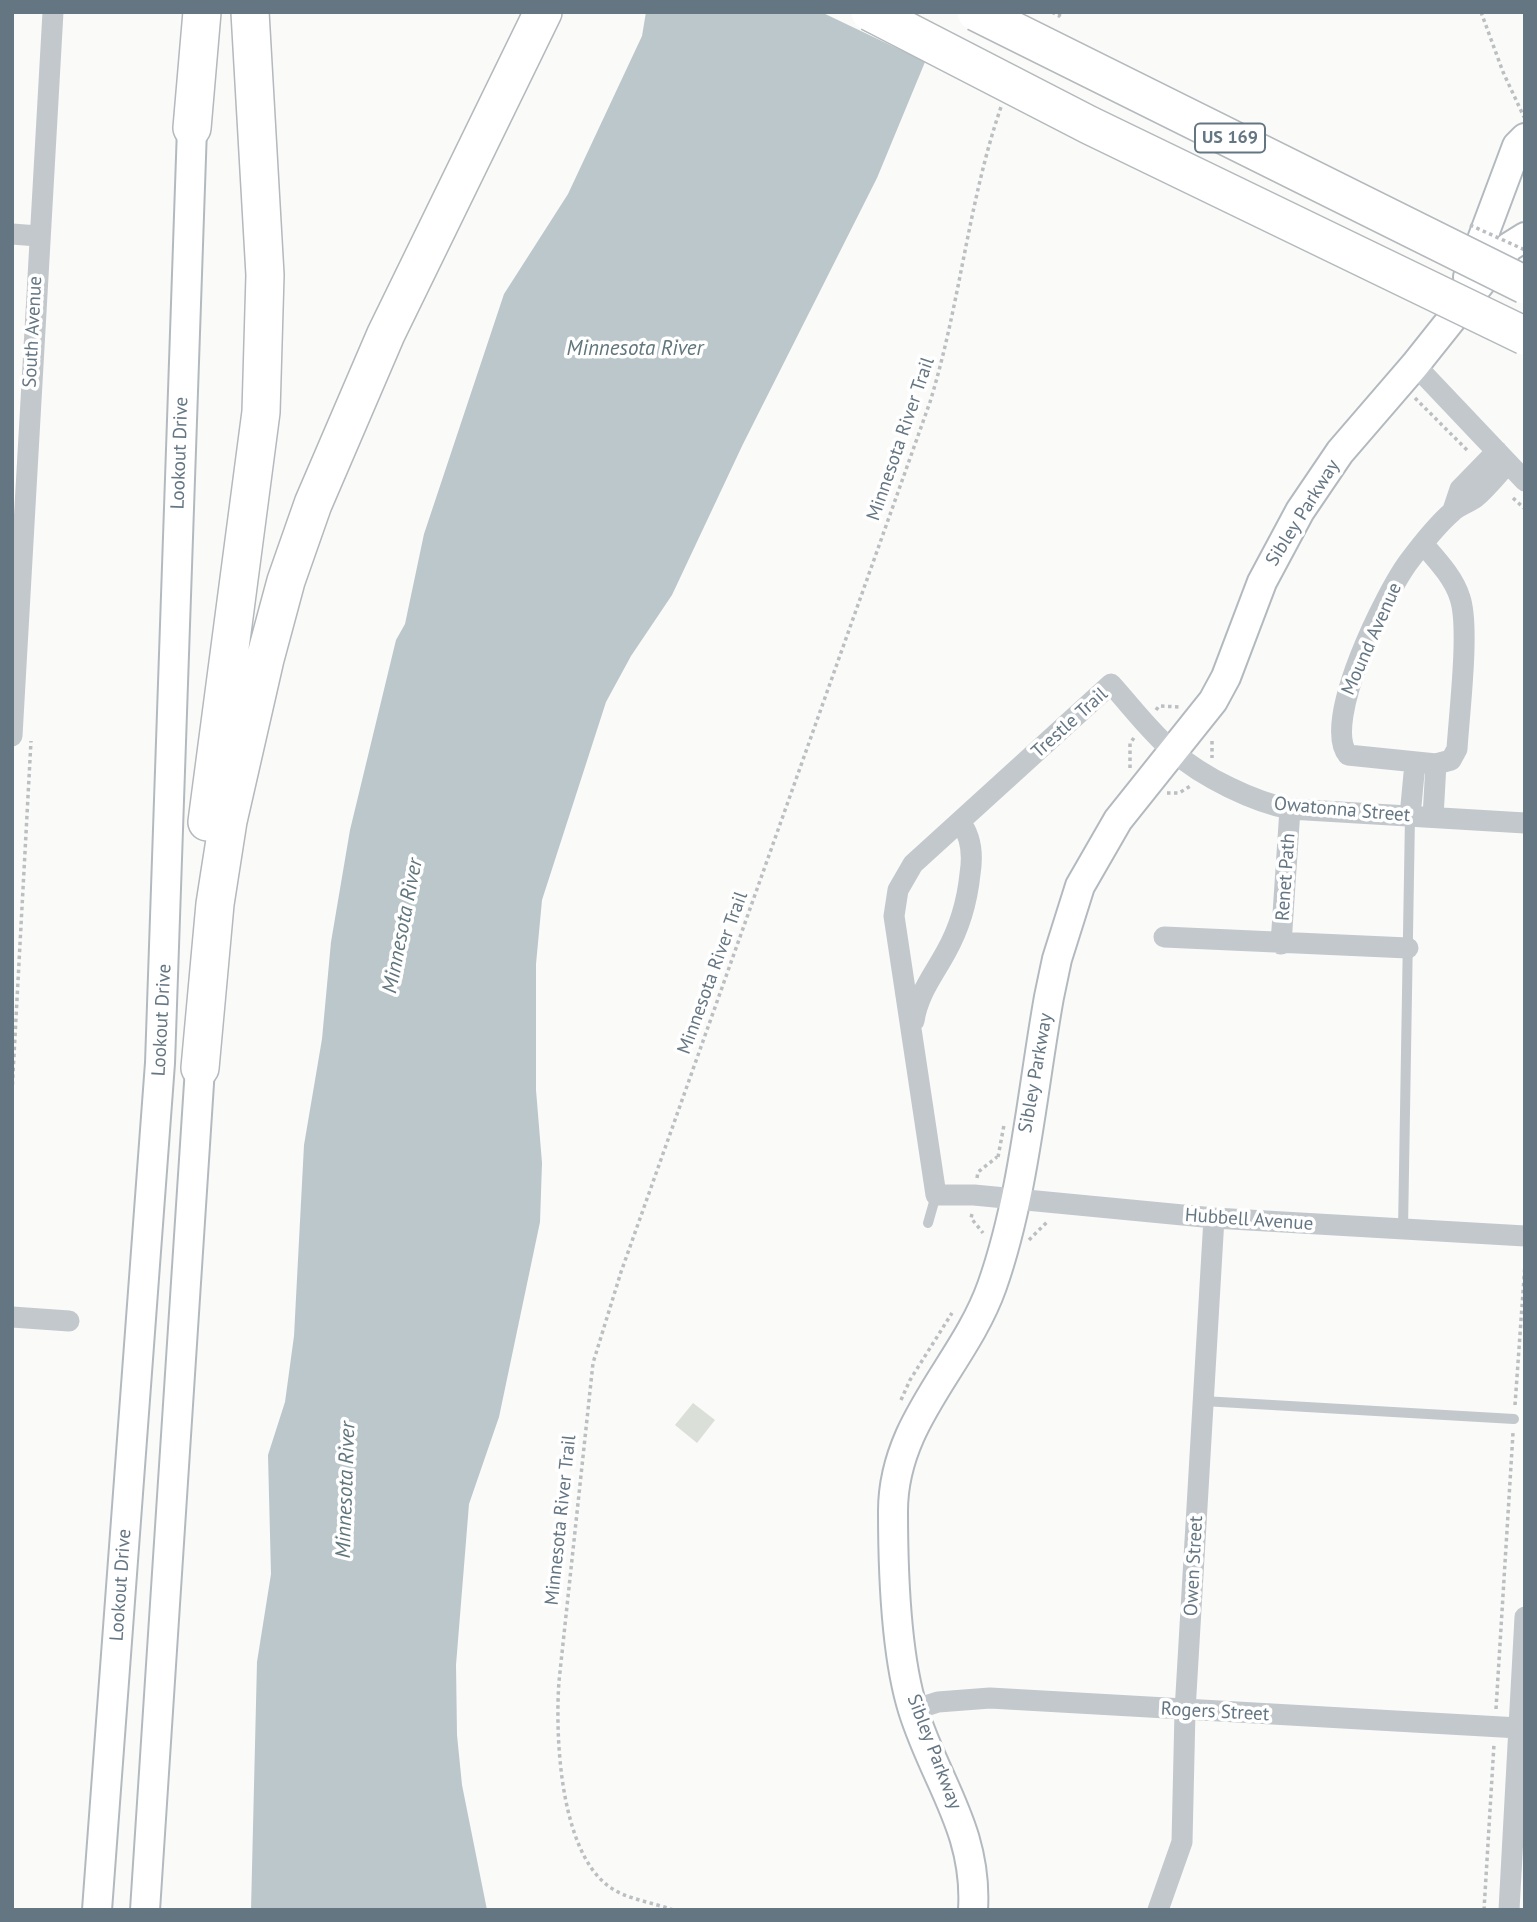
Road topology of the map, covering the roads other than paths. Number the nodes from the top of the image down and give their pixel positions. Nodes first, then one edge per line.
1 (53, 12) edge
2 (200, 12) edge
3 (250, 12) edge
4 (543, 12) edge
5 (870, 12) edge
6 (976, 12) edge
7 (192, 128) joint
8 (1525, 138) edge
9 (12, 234) edge
10 (38, 236) junction
11 (1505, 257) edge
12 (1360, 259) junction
13 (1525, 285) edge
14 (1454, 316) junction
15 (1525, 336) edge
16 (1525, 363) edge
17 (1422, 372) junction
18 (1502, 457) junction
19 (1525, 481) edge
20 (1424, 545) junction
21 (12, 736) edge
22 (1174, 752) junction
23 (1415, 763) junction
24 (1436, 765) junction
25 (1290, 809) junction
26 (1410, 816) junction
27 (1433, 817) junction
28 (960, 822) junction
29 (1525, 823) edge
30 (1164, 937) dead end
31 (1281, 944) junction
32 (1408, 948) junction
33 (912, 1030) junction
34 (200, 1068) junction
35 (936, 1195) junction
36 (1014, 1201) junction
37 (1214, 1218) junction
38 (928, 1223) dead end
39 (1403, 1230) junction
40 (1525, 1236) edge
41 (12, 1317) edge
42 (69, 1321) dead end
43 (1203, 1401) junction
44 (1514, 1419) road end
45 (1525, 1617) edge
46 (913, 1710) junction
47 (1185, 1711) junction
48 (1519, 1728) junction
49 (1522, 1756) edge
50 (101, 1841) junction
51 (90, 1910) edge
52 (97, 1910) edge
53 (145, 1910) edge
54 (973, 1910) edge
55 (1158, 1910) edge
56 (1509, 1910) edge

1 - 10 street, South Avenue
2 - 7 highway
3 - 34 highway
4 - 34 highway
5 - 12 highway, US 169, bridge
6 - 11 highway, US 169, bridge
7 - 50 main road, Lookout Drive
8 - 14 main road, Sibley Parkway
9 - 10 street
10 - 21 street, South Avenue
11 - 13 highway, US 169, bridge
11 - 14 main road, Sibley Parkway
12 - 15 highway, US 169, bridge
12 - 16 highway, bridge
14 - 17 main road, Sibley Parkway
17 - 18 street
17 - 22 main road, Sibley Parkway
18 - 19 street
18 - 20 street, Mound Avenue
20 - 23 street, Mound Avenue
20 - 24 street
22 - 25 street, Owatonna Street
22 - 28 street, Trestle Trail
22 - 36 main road, Sibley Parkway
23 - 24 street, Mound Avenue
23 - 26 street
24 - 27 street
25 - 26 street, Owatonna Street
25 - 31 street, Renet Path
26 - 27 street, Owatonna Street
26 - 32 lane
27 - 29 street, Owatonna Street
28 - 33 street, Trestle Trail
28 - 33 street, Trestle Trail
30 - 31 street, Renet Path
31 - 32 street, Renet Path
32 - 39 lane
33 - 35 street, Trestle Trail
34 - 53 main road
35 - 36 street, Hubbell Avenue
35 - 38 lane
36 - 37 street, Hubbell Avenue
36 - 46 main road, Sibley Parkway
37 - 39 street, Hubbell Avenue
37 - 43 street, Owen Street
39 - 40 street, Hubbell Avenue
41 - 42 street
43 - 44 lane
43 - 47 street, Owen Street
45 - 48 street
46 - 47 street, Rogers Street
46 - 54 main road, Sibley Parkway
47 - 48 street, Rogers Street
47 - 55 street, Owen Street
48 - 49 street
49 - 56 street
50 - 51 main road
50 - 52 main road, Lookout Drive

